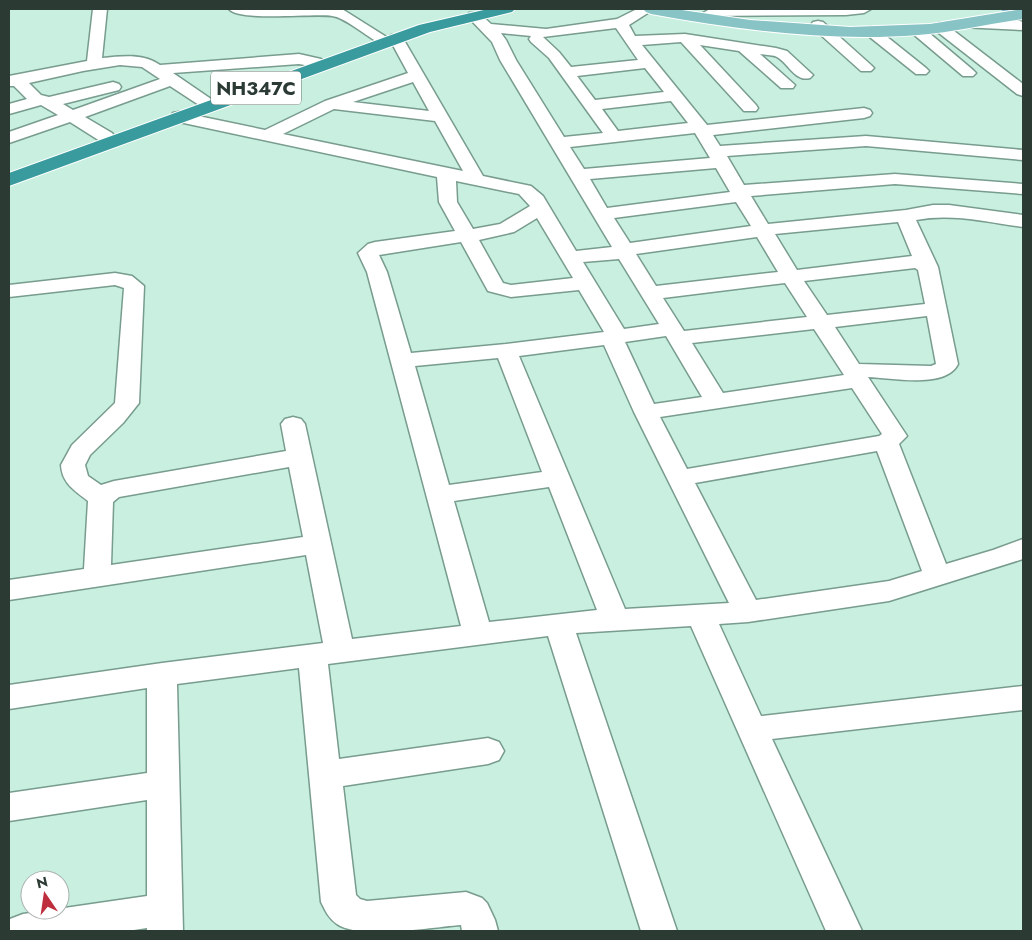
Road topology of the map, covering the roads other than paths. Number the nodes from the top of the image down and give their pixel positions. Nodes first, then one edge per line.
1 (100, 9) edge
2 (236, 9) edge
3 (507, 9) edge
4 (647, 9) edge
5 (651, 9) edge
6 (688, 9) edge
7 (864, 9) edge
8 (1023, 9) edge
9 (710, 12) junction
10 (1023, 14) edge
11 (482, 18) edge
12 (982, 18) junction
13 (966, 24) junction
14 (1023, 26) edge
15 (940, 27) junction
16 (820, 28) junction
17 (917, 30) junction
18 (872, 31) junction
19 (626, 32) junction
20 (389, 38) junction
21 (685, 38) junction
22 (527, 46) junction
23 (742, 46) junction
24 (316, 62) junction
25 (649, 63) junction
26 (94, 64) junction
27 (866, 68) dead end
28 (921, 70) dead end
29 (567, 72) junction
30 (968, 73) dead end
31 (164, 75) junction
32 (417, 75) junction
33 (805, 75) dead end
34 (13, 81) edge
35 (787, 85) dead end
36 (670, 90) junction
37 (1023, 91) edge
38 (587, 100) junction
39 (45, 101) junction
40 (204, 102) junction
41 (331, 104) junction
42 (750, 108) dead end
43 (9, 109) edge
44 (864, 113) dead end
45 (659, 115) junction
46 (72, 116) junction
47 (179, 117) junction
48 (441, 117) junction
49 (701, 129) junction
50 (268, 136) junction
51 (106, 137) junction
52 (614, 137) junction
53 (9, 138) edge
54 (560, 143) junction
55 (1023, 155) edge
56 (717, 157) junction
57 (9, 171) edge
58 (446, 172) junction
59 (580, 176) junction
60 (476, 179) junction
61 (9, 180) edge
62 (1023, 188) edge
63 (740, 193) junction
64 (541, 208) junction
65 (603, 214) junction
66 (906, 219) dead end
67 (1023, 220) edge
68 (762, 230) junction
69 (466, 237) junction
70 (626, 251) junction
71 (570, 257) junction
72 (925, 264) junction
73 (790, 276) junction
74 (586, 283) junction
75 (9, 291) edge
76 (651, 293) junction
77 (936, 309) junction
78 (821, 323) junction
79 (676, 334) junction
80 (615, 338) junction
81 (506, 351) junction
82 (402, 362) junction
83 (855, 375) junction
84 (716, 401) junction
85 (646, 412) junction
86 (294, 424) dead end
87 (886, 442) junction
88 (300, 457) junction
89 (558, 478) junction
90 (680, 478) junction
91 (439, 496) junction
92 (101, 498) junction
93 (318, 544) junction
94 (1023, 548) edge
95 (937, 576) junction
96 (96, 578) junction
97 (9, 590) edge
98 (748, 612) junction
99 (700, 615) junction
100 (615, 620) junction
101 (559, 624) junction
102 (478, 634) junction
103 (326, 654) junction
104 (162, 674) junction
105 (9, 697) edge
106 (1023, 698) edge
107 (753, 729) junction
108 (488, 750) dead end
109 (324, 775) junction
110 (163, 784) junction
111 (9, 807) edge
112 (165, 920) edge
113 (23, 931) edge
114 (480, 931) edge
115 (659, 931) edge
116 (844, 931) edge

1 - 26 street
2 - 20 street
3 - 11 highway, NH347C
4 - 19 street
5 - 16 main road
6 - 9 main road
7 - 9 street
8 - 12 main road
9 - 16 main road
10 - 12 main road
11 - 20 highway, NH347C
11 - 22 street
11 - 22 street
12 - 13 main road
12 - 16 main road
13 - 14 street
13 - 15 main road
15 - 17 main road
15 - 37 street
16 - 18 main road
16 - 27 street
17 - 18 main road
17 - 30 street
18 - 28 street
19 - 21 street
19 - 22 street
19 - 25 street
20 - 24 highway, NH347C
20 - 32 street
20 - 47 highway, NH347C
21 - 23 street
21 - 42 street
22 - 29 street
22 - 54 street
23 - 33 street
23 - 35 street
24 - 31 street
24 - 40 highway, NH347C
25 - 29 street
25 - 36 street
26 - 31 street
26 - 34 street
29 - 38 street
31 - 39 street
31 - 40 street
31 - 46 street
32 - 41 street
32 - 48 street
34 - 39 street
36 - 38 street
36 - 45 street
36 - 49 street
38 - 45 street
38 - 52 street
39 - 43 street
39 - 46 street
40 - 51 highway, NH347C
41 - 48 street
41 - 50 street
44 - 49 street
45 - 49 street
45 - 52 street
46 - 51 street
46 - 53 street
47 - 50 street
47 - 61 highway, NH347C
48 - 60 street
49 - 56 street
50 - 58 street
51 - 57 highway, NH347C
52 - 54 street
54 - 59 street
55 - 56 street
56 - 59 street
56 - 63 street
58 - 60 street
58 - 69 street
59 - 65 street
60 - 64 street
62 - 63 street
63 - 65 street
63 - 68 street
64 - 69 street
64 - 71 street
65 - 70 street
66 - 72 street
67 - 68 street
68 - 70 street
68 - 73 street
69 - 74 street
69 - 82 street
70 - 71 street
70 - 76 street
71 - 74 street
72 - 73 street
72 - 77 street
73 - 76 street
73 - 78 street
74 - 80 street
75 - 92 street
76 - 79 street
77 - 78 street
77 - 83 street
78 - 79 street
78 - 83 street
79 - 80 street
79 - 84 street
80 - 81 street
80 - 85 street
81 - 82 street
81 - 89 street
82 - 91 street
83 - 84 street
83 - 87 street
84 - 85 street
85 - 90 street
86 - 88 street
87 - 90 street
87 - 95 street
88 - 92 street
88 - 93 street
89 - 91 street
89 - 100 street
90 - 98 street
91 - 102 street
92 - 96 street
93 - 96 street
93 - 103 street
94 - 95 street
95 - 98 street
96 - 97 street
98 - 99 street
99 - 100 street
99 - 107 street
100 - 101 street
101 - 102 street
101 - 115 street
102 - 103 street
103 - 104 street
103 - 109 street
104 - 105 street
104 - 110 street
106 - 107 street
107 - 116 street
108 - 109 street
109 - 114 street
110 - 111 street
110 - 112 street
112 - 113 street

